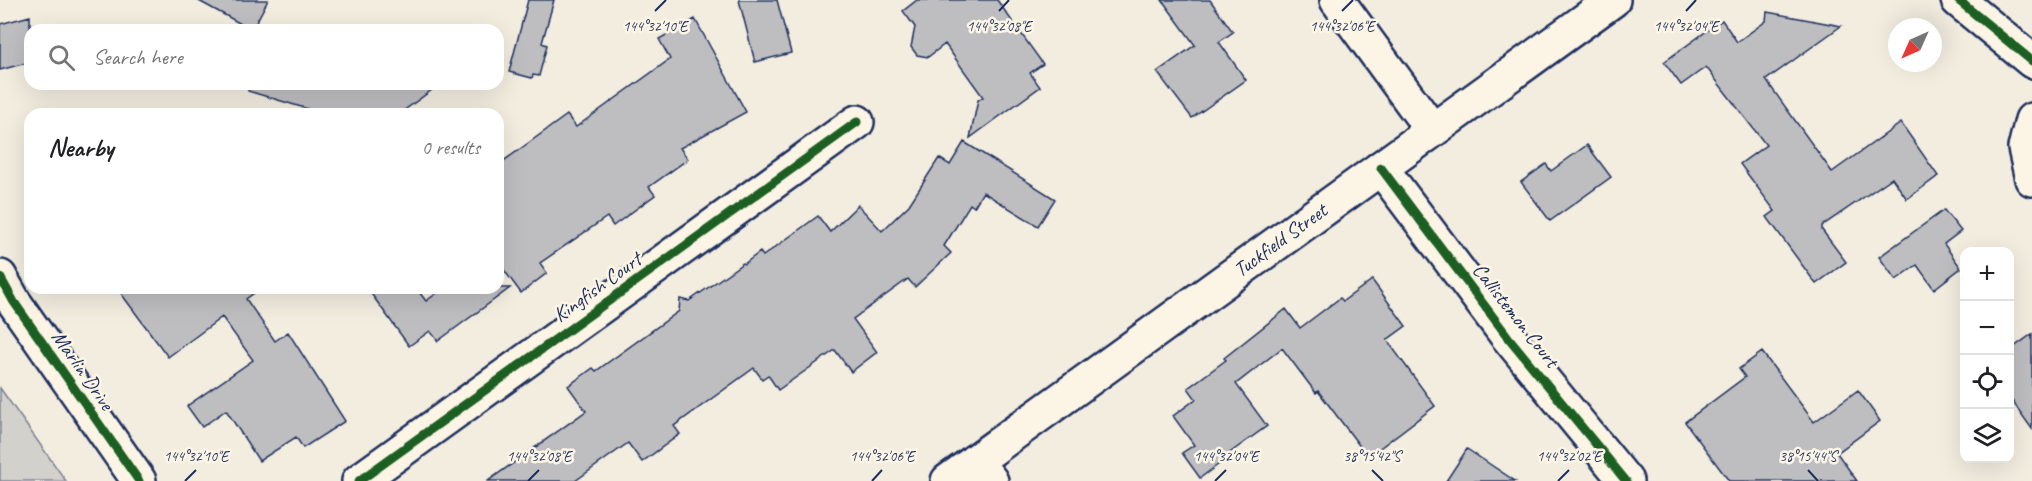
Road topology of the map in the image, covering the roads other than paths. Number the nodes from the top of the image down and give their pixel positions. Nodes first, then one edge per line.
1 (1337, 0) edge
2 (1613, 0) edge
3 (1958, 0) edge
4 (2032, 61) edge
5 (2032, 120) edge
6 (857, 122) dead end
7 (1432, 130) junction
8 (1381, 168) junction
9 (2032, 179) edge
10 (0, 277) edge
11 (983, 471) edge
12 (139, 481) edge
13 (359, 481) edge
14 (948, 481) edge
15 (1626, 481) edge

1 - 7 street
2 - 7 street, Tuckfield Street
3 - 4 street
5 - 9 street
6 - 13 street, Kingfish Court
7 - 8 street, Tuckfield Street
8 - 11 street, Tuckfield Street
8 - 15 street, Callistemon Court
10 - 12 street, Marlin Drive
11 - 14 street, Tuckfield Street

